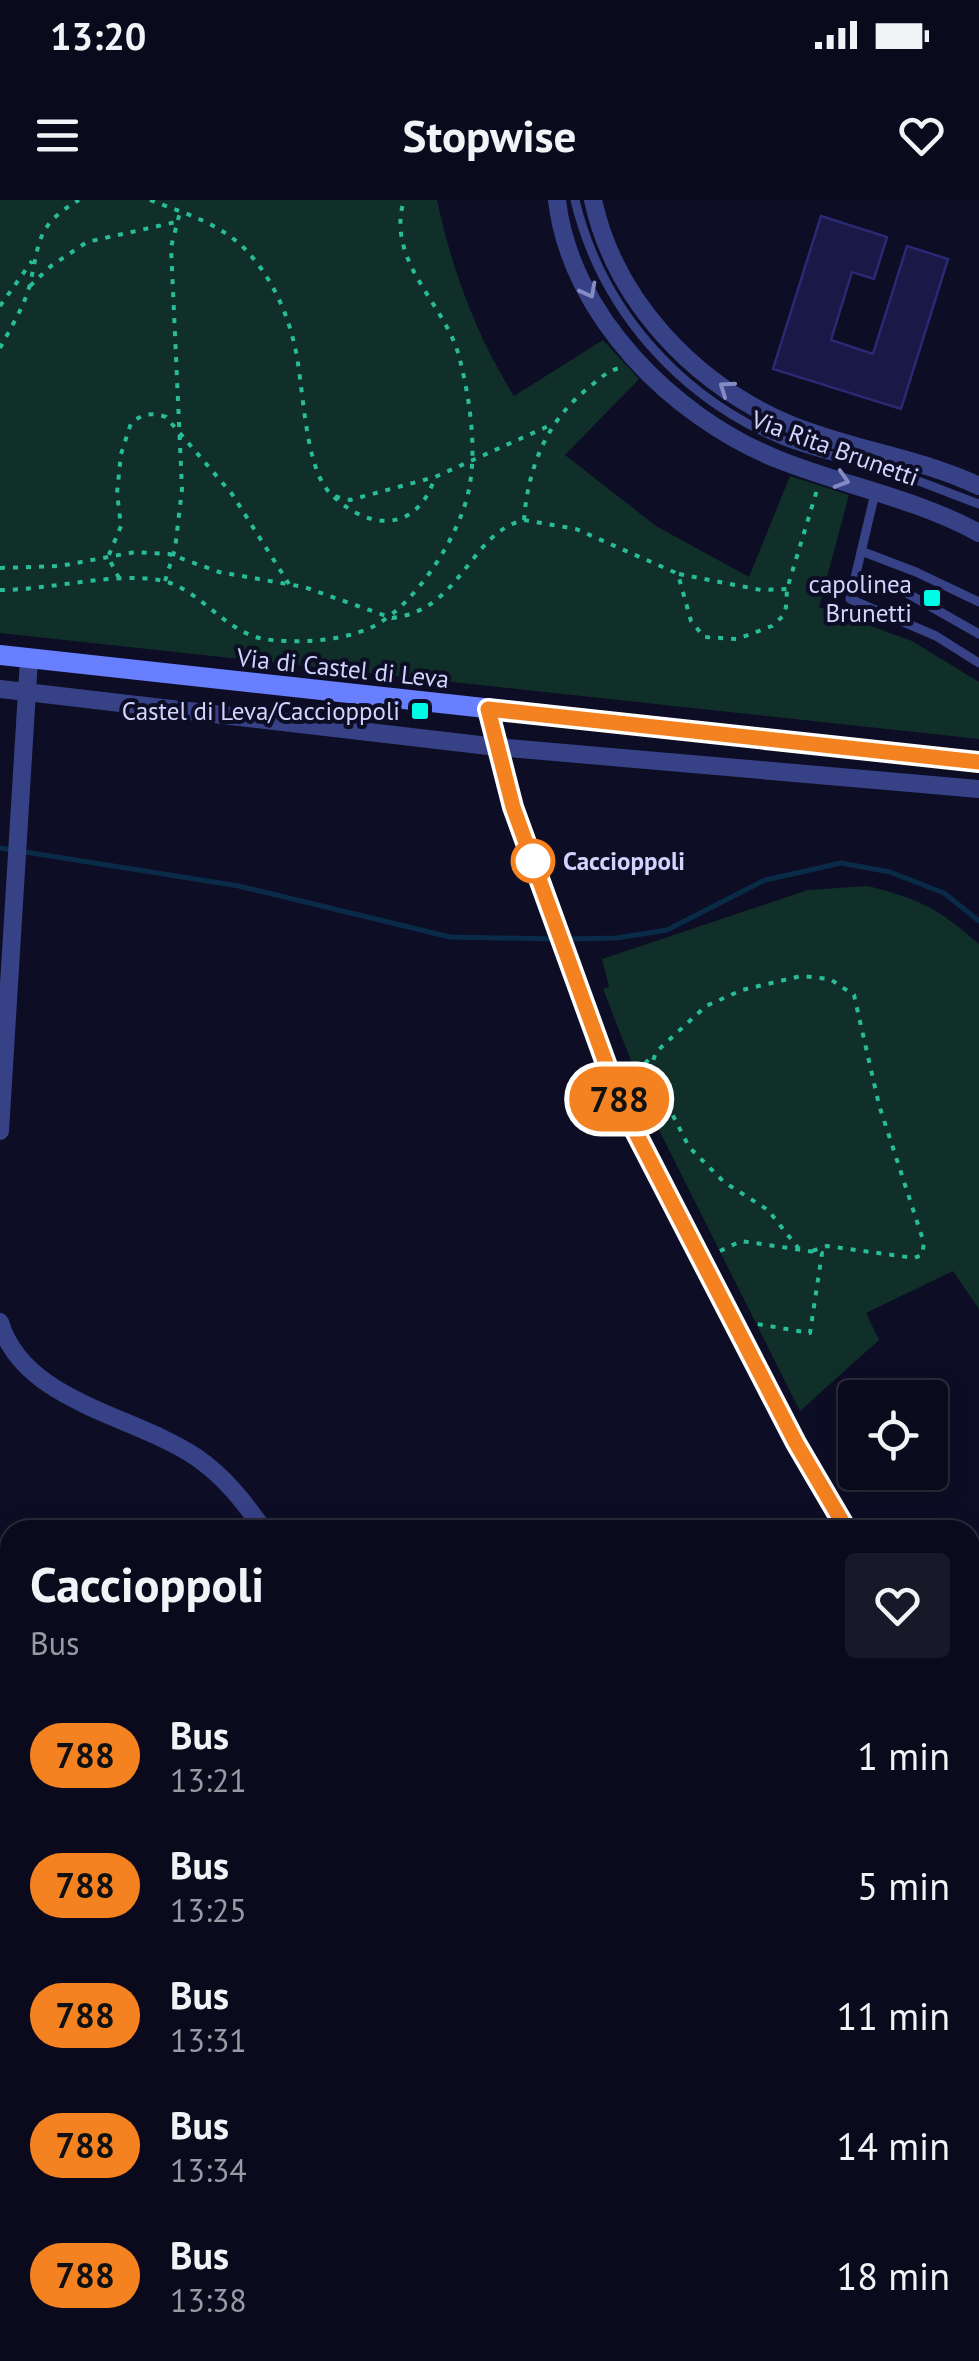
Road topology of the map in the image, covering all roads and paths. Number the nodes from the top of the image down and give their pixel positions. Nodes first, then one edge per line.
1 (79, 200) edge
2 (150, 200) edge
3 (404, 200) edge
4 (557, 200) edge
5 (575, 200) edge
6 (594, 200) edge
7 (180, 212) junction
8 (176, 222) junction
9 (33, 260) junction
10 (30, 286) junction
11 (13, 292) junction
12 (22, 303) junction
13 (0, 306) edge
14 (0, 348) edge
15 (645, 368) junction
16 (552, 424) junction
17 (180, 434) junction
18 (471, 460) junction
19 (435, 477) junction
20 (818, 486) dead end
21 (979, 486) edge
22 (876, 490) junction
23 (328, 491) junction
24 (979, 508) edge
25 (524, 520) junction
26 (979, 532) edge
27 (861, 552) junction
28 (173, 554) junction
29 (108, 557) junction
30 (0, 568) edge
31 (674, 572) junction
32 (855, 577) junction
33 (119, 578) junction
34 (165, 582) junction
35 (289, 584) junction
36 (787, 589) junction
37 (0, 590) edge
38 (979, 602) edge
39 (389, 616) junction
40 (979, 634) edge
41 (0, 655) edge
42 (30, 659) junction
43 (979, 663) edge
44 (0, 689) edge
45 (27, 694) junction
46 (488, 709) junction
47 (497, 747) junction
48 (979, 762) edge
49 (979, 789) edge
50 (656, 1052) junction
51 (636, 1073) dead end
52 (0, 1130) edge
53 (800, 1250) junction
54 (720, 1251) dead end
55 (812, 1251) junction
56 (0, 1322) edge
57 (757, 1324) dead end
58 (256, 1520) edge
59 (841, 1520) edge

1 - 9 path
2 - 7 path
3 - 18 path
4 -> 15 street, Via Rita Brunetti
5 - 24 lane, Via Rita Brunetti
21 -> 6 street, Via Rita Brunetti
7 - 8 path
7 - 23 path
8 - 10 path
8 - 17 path
9 - 10 path
9 - 11 path
10 - 12 path
11 - 12 path
11 - 13 path
12 - 14 path
15 - 16 path
15 -> 22 street, Via Rita Brunetti
16 - 18 path
16 - 25 path
17 - 28 path
17 - 29 path
17 - 35 path
18 - 19 path
18 - 39 path
19 - 23 path
19 - 23 path
20 - 36 path
22 - 26 street, Via Rita Brunetti
22 - 27 lane
25 - 31 path
25 - 39 path
27 - 32 lane
27 - 38 lane
28 - 29 path
28 - 34 path
28 - 35 path
29 - 30 path
29 - 33 path
31 - 36 path
31 - 36 path
32 - 40 lane
32 - 43 lane
33 - 34 path
33 - 37 path
34 - 39 path
35 - 39 path
41 - 42 street, Via di Castel di Leva
42 - 45 street
42 - 46 street, Via di Castel di Leva
44 - 45 street
45 - 47 street
45 - 52 street
46 - 47 street
46 - 48 street, Via di Castel di Leva
47 - 49 street
47 - 59 street
50 - 51 path
50 - 53 path
50 - 55 path
53 - 54 path
53 - 55 path
55 - 57 path
56 - 58 street

